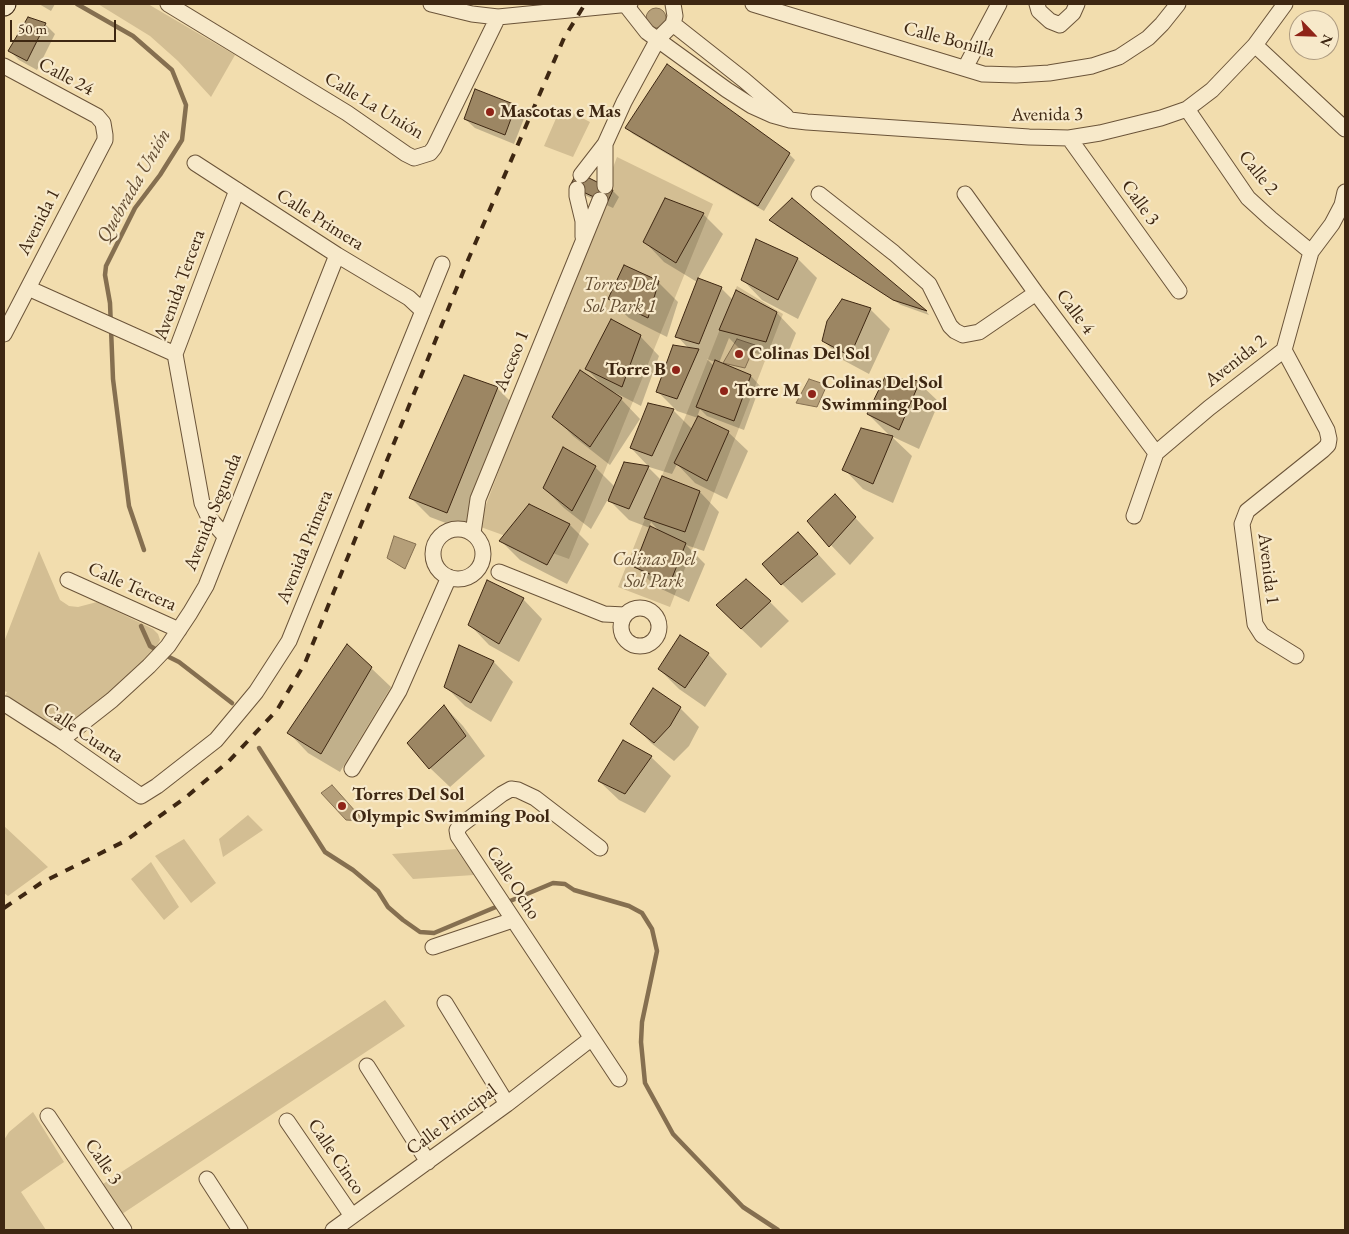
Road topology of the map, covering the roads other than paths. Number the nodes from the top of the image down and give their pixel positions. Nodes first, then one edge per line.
1 (168, 4) edge
2 (430, 4) edge
3 (627, 4) edge
4 (673, 4) edge
5 (753, 4) edge
6 (999, 4) edge
7 (1036, 4) edge
8 (1077, 4) edge
9 (1178, 4) edge
10 (1285, 4) edge
11 (498, 17) junction
12 (673, 24) junction
13 (658, 39) junction
14 (1254, 45) junction
15 (4, 66) edge
16 (965, 68) junction
17 (1187, 109) junction
18 (790, 120) junction
19 (104, 127) joint
20 (1345, 128) edge
21 (1069, 138) junction
22 (605, 144) junction
23 (195, 163) dead end
24 (237, 190) junction
25 (1345, 192) edge
26 (818, 194) dead end
27 (965, 194) dead end
28 (584, 238) junction
29 (1310, 252) junction
30 (337, 255) junction
31 (442, 264) dead end
32 (28, 288) junction
33 (1179, 291) dead end
34 (1036, 293) junction
35 (423, 311) junction
36 (4, 334) edge
37 (1284, 350) junction
38 (175, 354) junction
39 (1156, 453) junction
40 (478, 499) junction
41 (1134, 516) dead end
42 (457, 528) junction
43 (472, 533) junction
44 (225, 536) junction
45 (483, 555) junction
46 (476, 572) junction
47 (499, 572) junction
48 (449, 577) junction
49 (68, 580) dead end
50 (623, 622) dead end
51 (179, 630) junction
52 (1296, 656) dead end
53 (5, 704) dead end
54 (61, 740) junction
55 (352, 769) dead end
56 (138, 795) joint
57 (600, 848) dead end
58 (506, 909) junction
59 (433, 947) dead end
60 (445, 1003) dead end
61 (592, 1038) junction
62 (367, 1066) dead end
63 (619, 1079) dead end
64 (507, 1104) junction
65 (48, 1116) dead end
66 (287, 1121) dead end
67 (428, 1162) junction
68 (207, 1179) dead end
69 (352, 1216) junction
70 (124, 1230) edge
71 (240, 1230) edge
72 (333, 1230) edge

1 - 11 street, Calle La Unión
2 - 11 street
3 - 11 street
3 - 13 street, Avenida 3
4 - 12 street
5 - 16 street, Calle Bonilla
6 - 16 street
7 - 8 street
9 - 16 street, Calle Bonilla
10 - 14 street, Avenida 3
12 - 13 street
12 - 18 street
13 - 18 street, Avenida 3
13 - 22 street, Acceso 1
14 - 17 street, Avenida 3
14 - 20 street
15 - 19 street, Calle 24
17 - 21 street, Avenida 3
17 - 29 street, Calle 2
18 - 21 street, Avenida 3
19 - 32 street, Avenida 1
21 - 33 street, Calle 3
22 - 28 street, Acceso 1
22 - 28 street, Acceso 1
23 - 24 street, Calle Primera
24 - 30 street, Calle Primera
24 - 38 street, Avenida Tercera
25 - 29 street, Avenida 2
26 - 34 street
27 - 34 street, Calle 4
28 - 40 street, Acceso 1
29 - 37 street, Avenida 2
30 - 35 street, Calle Primera
30 - 44 street, Avenida Segunda
31 - 35 street, Avenida Primera
32 - 36 street, Avenida 1
32 - 38 street
34 - 39 street, Calle 4
35 - 56 street, Avenida Primera
37 - 39 street, Avenida 2
37 - 52 street, Avenida 1
38 - 44 street, Avenida Tercera
39 - 41 street
40 - 42 street, Acceso 1
40 - 43 street, Acceso 1
42 - 43 street
42 - 48 street, Acceso 1
43 - 45 street
44 - 51 street, Avenida Segunda
45 - 46 street
45 - 47 street
46 - 47 street
46 - 48 street
47 - 50 street
48 - 55 street
49 - 51 street, Calle Tercera
51 - 54 street, Avenida Segunda
53 - 54 street, Calle Cuarta
54 - 56 street, Calle Cuarta
57 - 58 street, Calle Ocho
58 - 59 street
58 - 61 street, Calle Ocho
60 - 64 street
61 - 63 street, Calle Ocho
61 - 64 street, Calle Principal
62 - 67 street
64 - 67 street, Calle Principal
65 - 70 street, Calle 3
66 - 69 street, Calle Cinco
67 - 69 street, Calle Principal
68 - 71 street
69 - 72 street, Calle Principal

